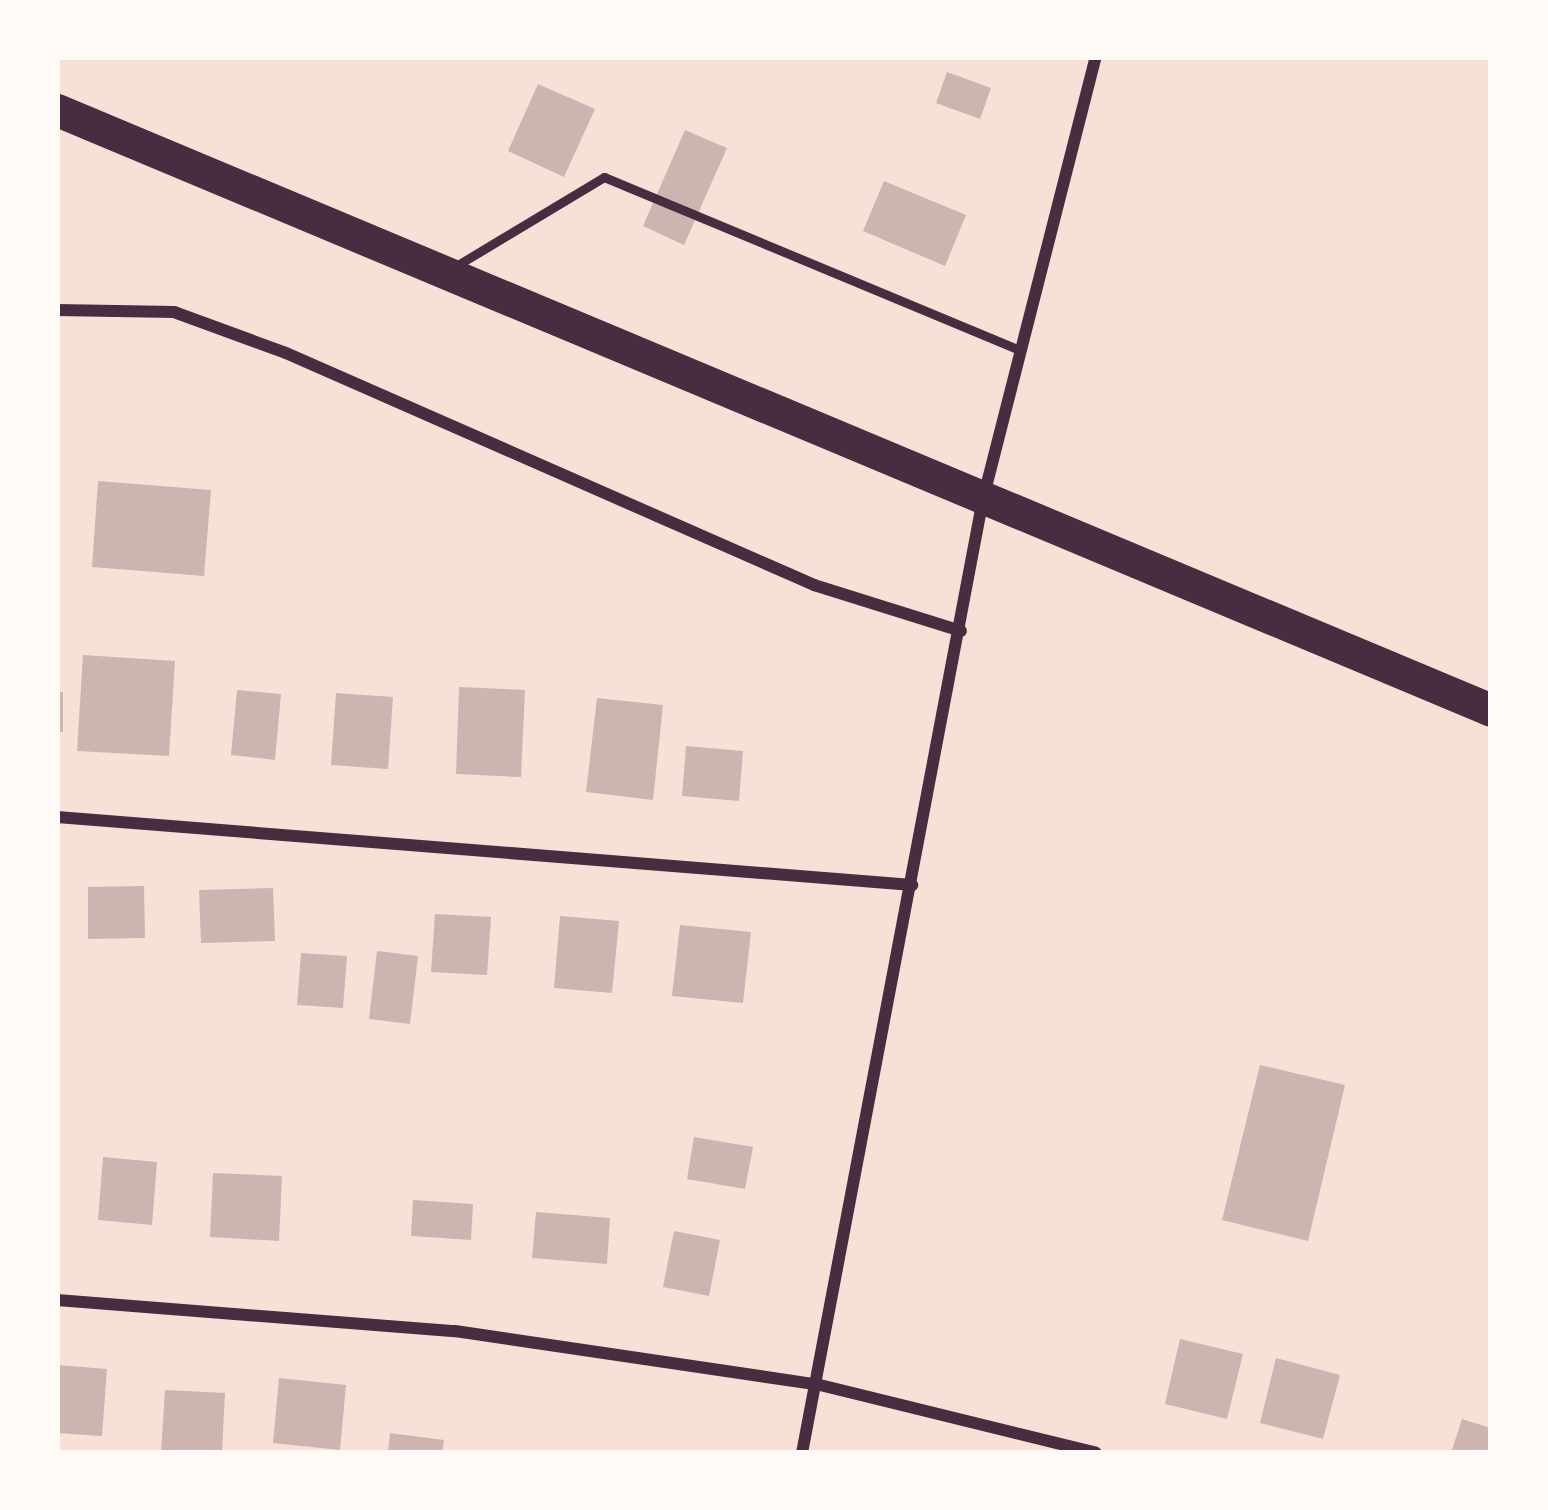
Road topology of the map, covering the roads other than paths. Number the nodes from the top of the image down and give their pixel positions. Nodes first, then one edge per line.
1 (1096, 57) edge
2 (57, 110) edge
3 (445, 272) junction
4 (57, 310) edge
5 (1021, 351) junction
6 (983, 499) junction
7 (961, 631) junction
8 (1491, 710) edge
9 (57, 818) edge
10 (912, 885) junction
11 (57, 1300) edge
12 (816, 1384) junction
13 (802, 1453) edge
14 (1096, 1453) edge

1 - 5 street
2 - 3 highway
3 - 5 lane
3 - 6 highway
4 - 7 street
5 - 6 street
6 - 7 street
6 - 8 highway
7 - 10 street
9 - 10 street
10 - 12 street
11 - 12 street
12 - 13 street
12 - 14 street

